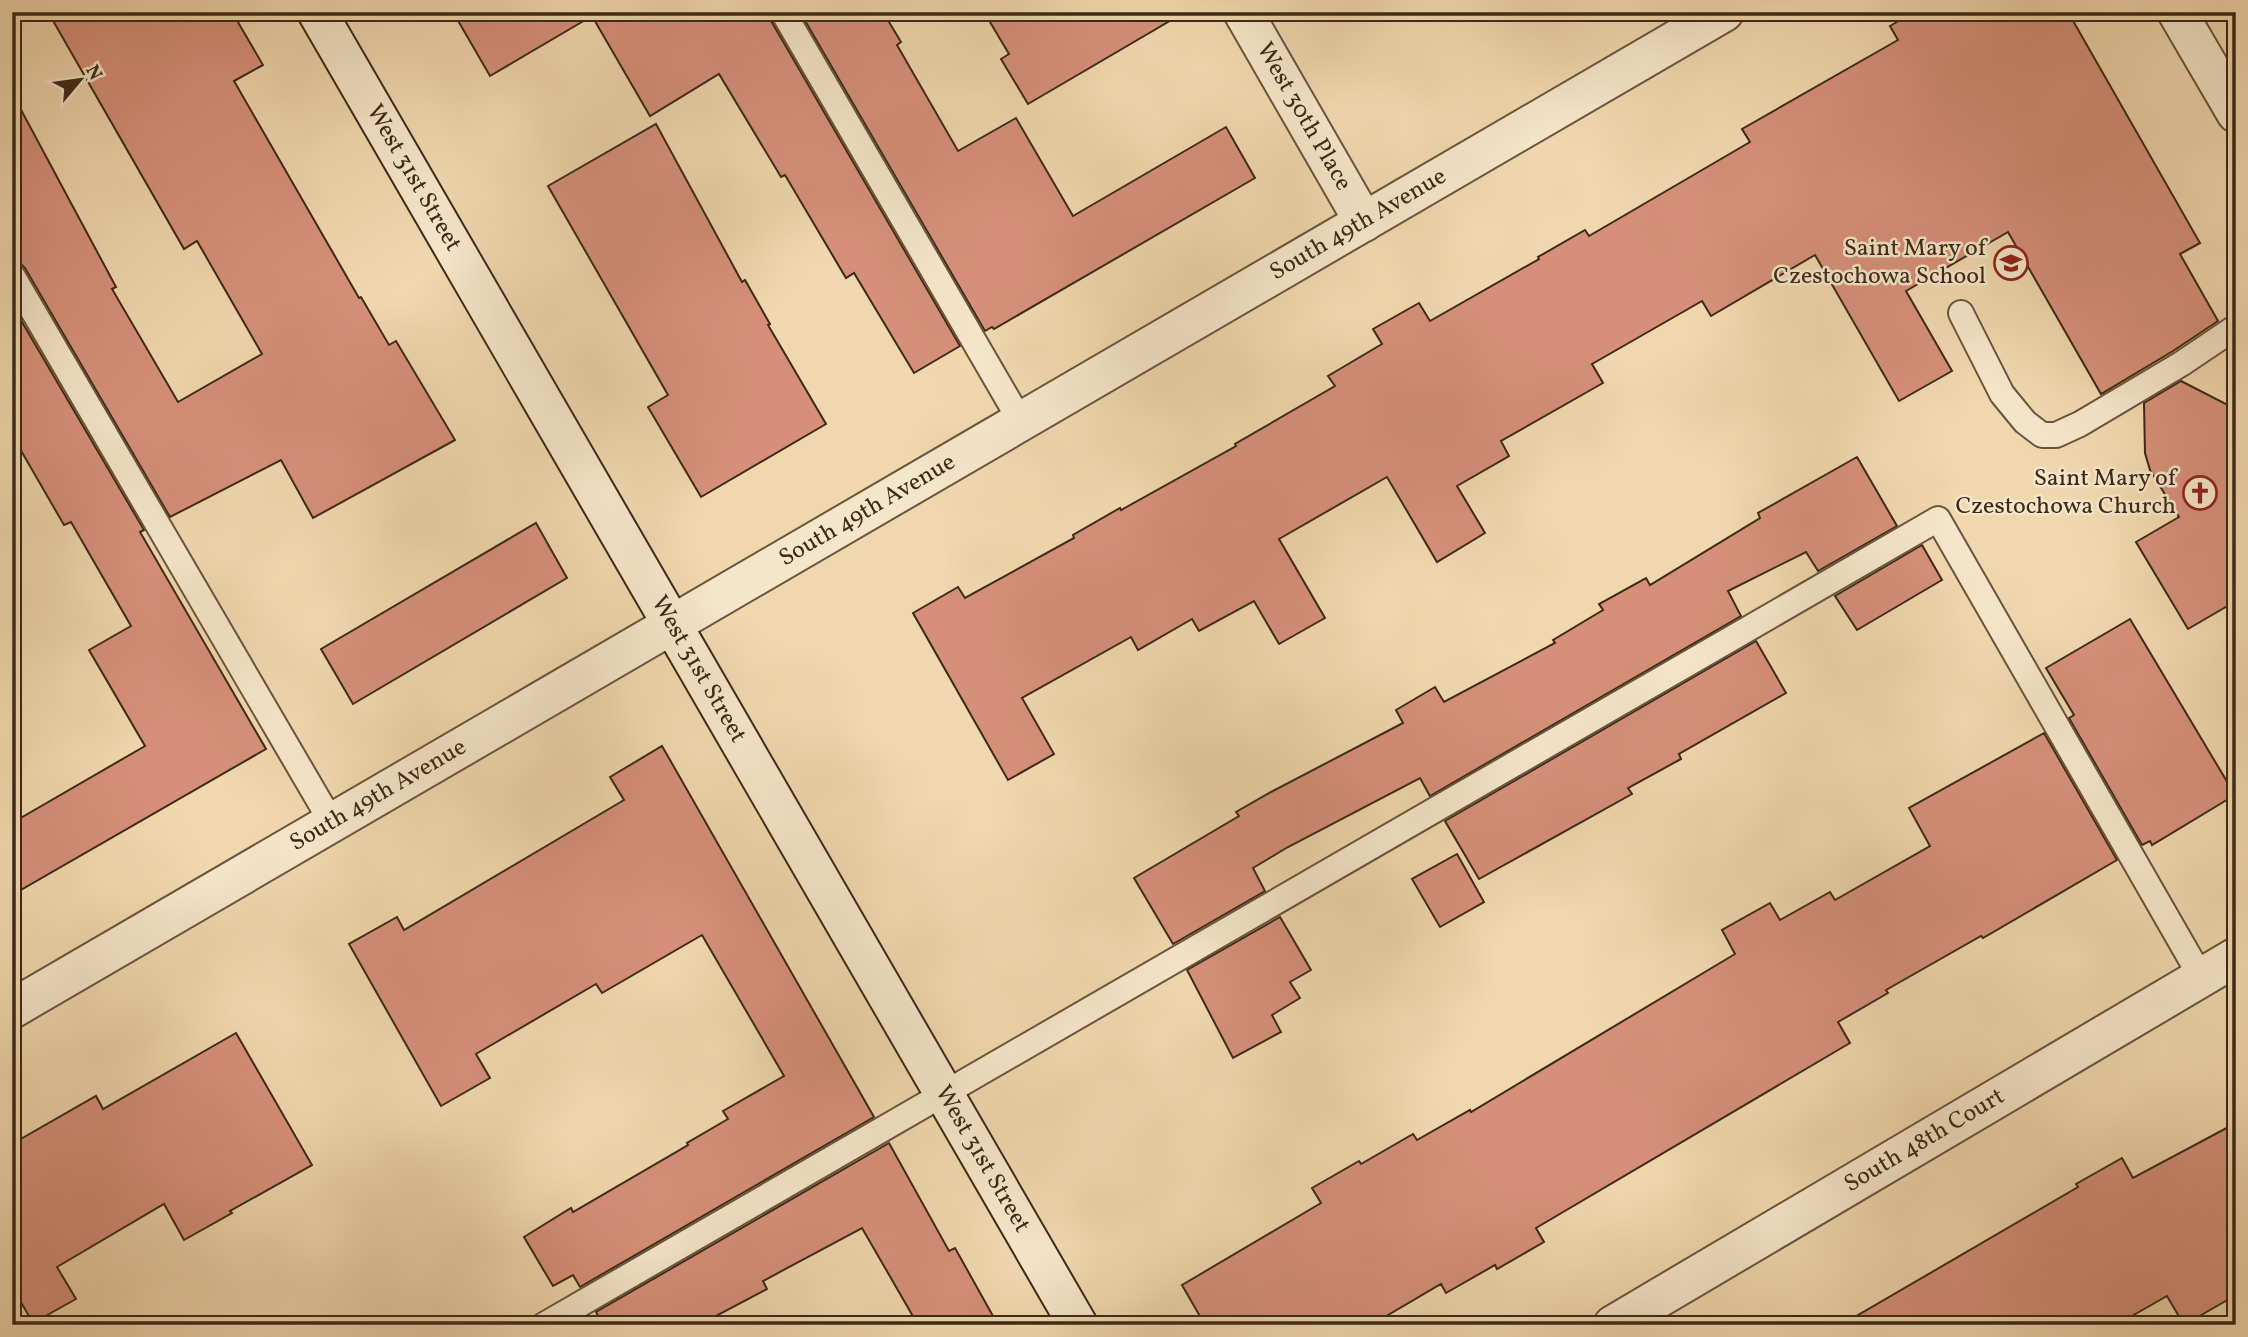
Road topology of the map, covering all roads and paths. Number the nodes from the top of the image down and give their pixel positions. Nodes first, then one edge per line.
1 (317, 12) edge
2 (783, 12) edge
3 (1243, 12) edge
4 (2177, 12) edge
5 (1711, 16) edge
6 (2236, 113) edge
7 (1364, 222) junction
8 (12, 275) edge
9 (1961, 313) dead end
10 (2236, 327) edge
11 (1021, 422) junction
12 (671, 625) junction
13 (332, 823) junction
14 (2236, 957) edge
15 (2201, 977) junction
16 (12, 1009) edge
17 (944, 1093) junction
18 (544, 1325) edge
19 (1078, 1325) edge
20 (1613, 1325) edge

1 - 12 street, West 31st Street
2 - 11 lane
3 - 7 street, West 30th Place
4 - 6 street
5 - 7 street, South 49th Avenue
7 - 11 street, South 49th Avenue
8 - 13 lane
9 - 10 lane
11 - 12 street, South 49th Avenue
12 - 13 street, South 49th Avenue
12 - 17 street, West 31st Street
13 - 16 street, South 49th Avenue
14 - 15 street, South 48th Court
15 - 17 lane
15 - 20 street, South 48th Court
17 - 18 lane
17 - 19 street, West 31st Street

